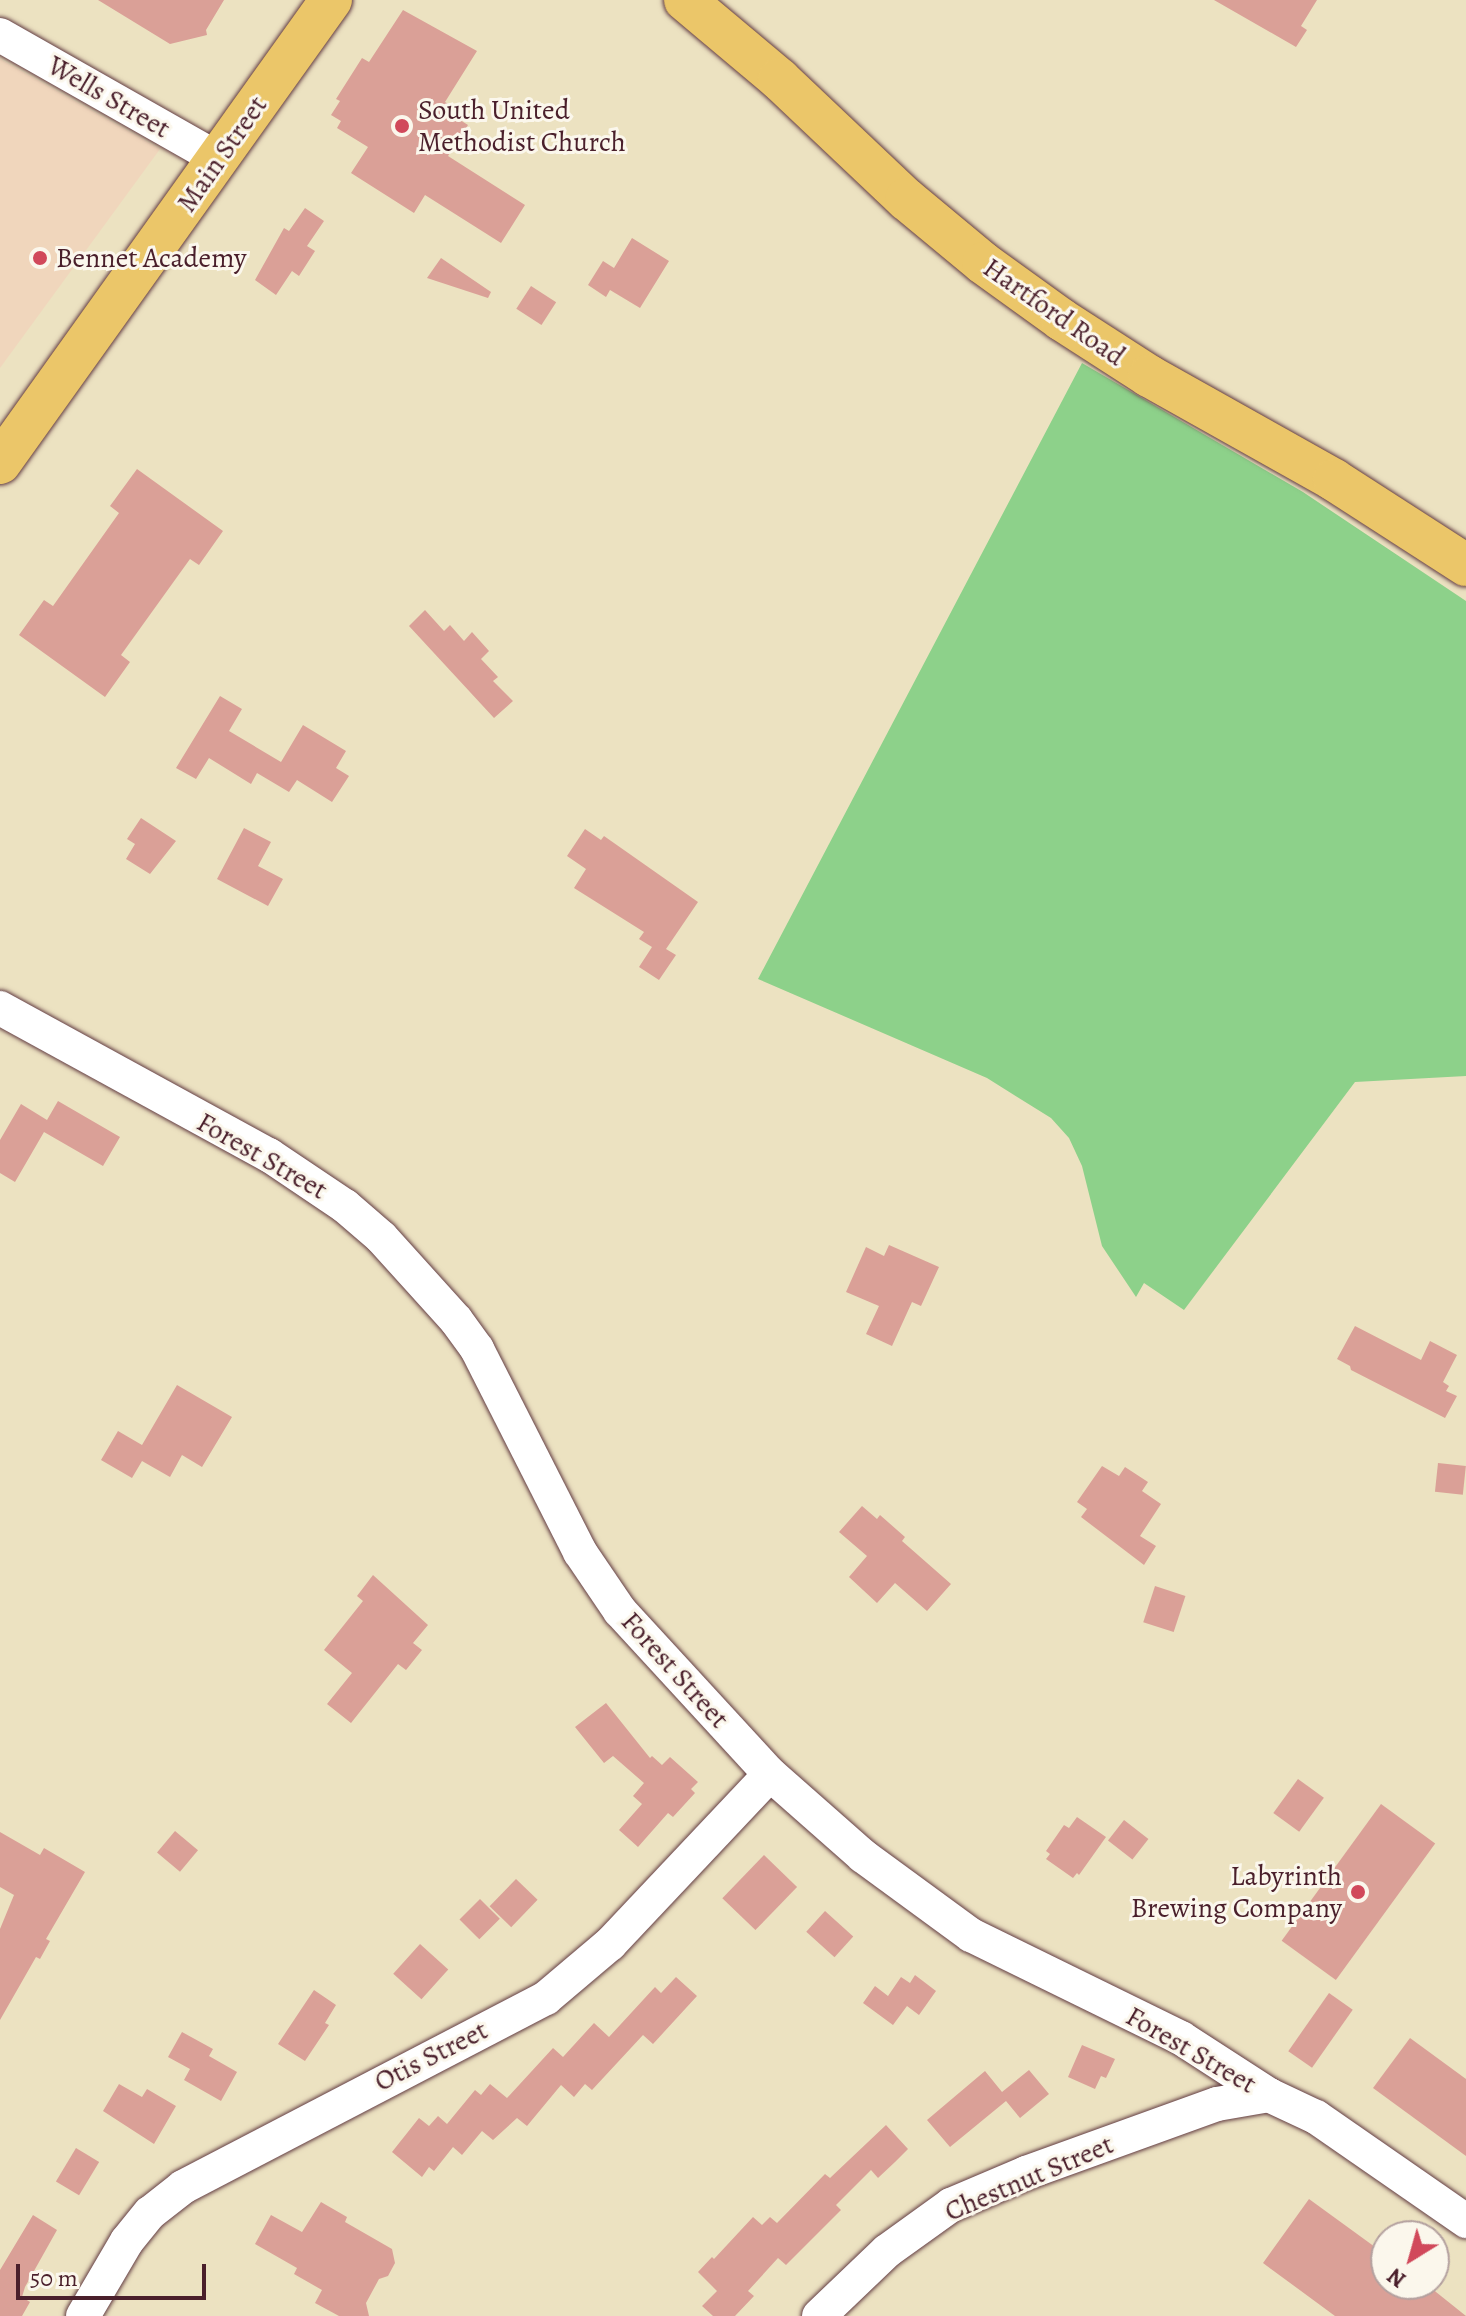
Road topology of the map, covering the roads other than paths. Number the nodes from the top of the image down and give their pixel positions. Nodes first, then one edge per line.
1 (331, 0) edge
2 (685, 0) edge
3 (0, 35) edge
4 (218, 159) junction
5 (1, 459) edge
6 (1466, 565) edge
7 (0, 1008) edge
8 (770, 1774) junction
9 (1269, 2095) junction
10 (1466, 2221) edge
11 (83, 2316) edge
12 (819, 2316) edge

1 - 4 main road, Main Street
2 - 6 main road, Hartford Road
3 - 4 street, Wells Street
4 - 5 main road, Main Street
7 - 8 street, Forest Street
8 - 9 street, Forest Street
8 - 11 street, Otis Street
9 - 10 street, Forest Street
9 - 12 street, Chestnut Street

